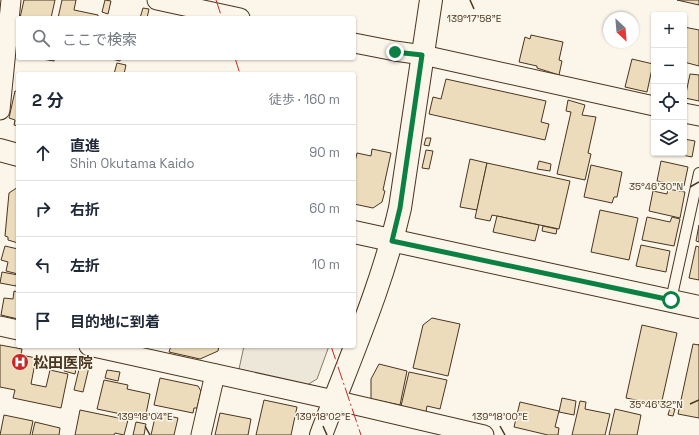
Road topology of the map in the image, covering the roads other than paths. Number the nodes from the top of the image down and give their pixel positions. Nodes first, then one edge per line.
1 (11, 0) edge
2 (157, 0) edge
3 (431, 0) edge
4 (178, 2) edge
5 (232, 16) edge
6 (356, 43) edge
7 (422, 55) junction
8 (651, 105) edge
9 (0, 110) edge
10 (687, 114) edge
11 (699, 116) edge
12 (0, 150) edge
13 (16, 154) edge
14 (699, 173) edge
15 (696, 199) edge
16 (356, 232) edge
17 (392, 241) junction
18 (671, 300) junction
19 (699, 307) edge
20 (0, 326) edge
21 (16, 330) edge
22 (356, 343) edge
23 (98, 348) edge
24 (354, 348) edge
25 (215, 374) junction
26 (334, 400) junction
27 (441, 430) edge
28 (201, 435) edge
29 (321, 435) edge
30 (484, 435) edge

1 - 9 street
2 - 4 street
3 - 7 street
4 - 5 street
6 - 7 street
7 - 8 street
7 - 17 street
10 - 11 street
12 - 13 street
14 - 15 lane
15 - 18 lane
16 - 17 street
17 - 18 street
17 - 22 street
18 - 19 street
20 - 21 street
23 - 25 street
24 - 26 street
25 - 26 street
25 - 28 street
26 - 27 street
26 - 29 street
27 - 30 street

